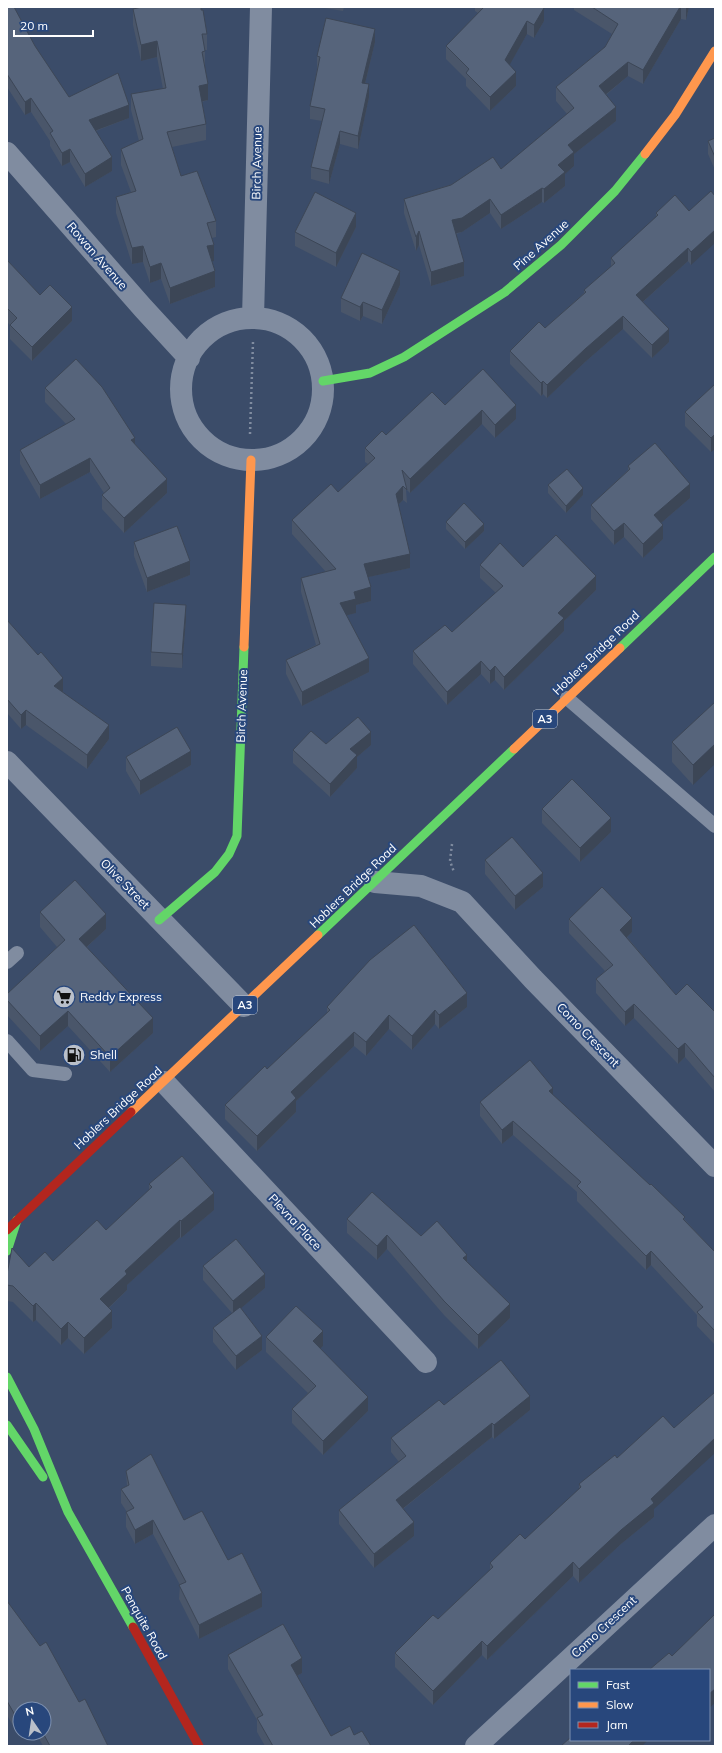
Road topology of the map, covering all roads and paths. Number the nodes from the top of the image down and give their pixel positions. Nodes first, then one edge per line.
1 (261, 7) edge
2 (715, 51) edge
3 (7, 153) edge
4 (253, 328) junction
5 (189, 358) junction
6 (323, 381) junction
7 (250, 434) dead end
8 (251, 460) junction
9 (715, 557) edge
10 (567, 698) junction
11 (7, 762) edge
12 (459, 802) junction
13 (715, 826) edge
14 (375, 882) junction
15 (462, 902) junction
16 (159, 920) junction
17 (244, 1006) junction
18 (7, 1041) edge
19 (65, 1074) dead end
20 (164, 1082) junction
21 (715, 1166) edge
22 (17, 1220) junction
23 (7, 1230) edge
24 (7, 1251) edge
25 (426, 1362) dead end
26 (7, 1377) edge
27 (7, 1425) edge
28 (68, 1512) junction
29 (715, 1525) edge
30 (199, 1746) edge
31 (476, 1746) edge

1 - 4 street, Birch Avenue
2 - 6 main road, Pine Avenue
3 - 5 street, Rowan Avenue
4 - 5 street
4 - 6 street
4 - 7 path
5 - 8 street
6 - 8 street
8 - 16 main road, Birch Avenue
9 - 10 main road, Hoblers Bridge Road / A3
10 - 12 main road, Hoblers Bridge Road / A3
10 - 13 lane
11 - 16 street, Olive Street
12 - 14 main road, Hoblers Bridge Road / A3
12 - 15 path
14 - 15 street, Como Crescent
14 - 17 main road, Hoblers Bridge Road / A3
15 - 21 street, Como Crescent
16 - 17 street, Olive Street
17 - 20 main road, Hoblers Bridge Road / A3
18 - 19 lane
20 - 22 main road, Hoblers Bridge Road / A3
20 - 25 street, Plevna Place
22 - 23 main road, Hoblers Bridge Road / A3
22 - 24 main road
26 - 28 main road, Penquite Road
27 - 28 main road, Penquite Road
28 - 30 main road, Penquite Road
29 - 31 street, Como Crescent

